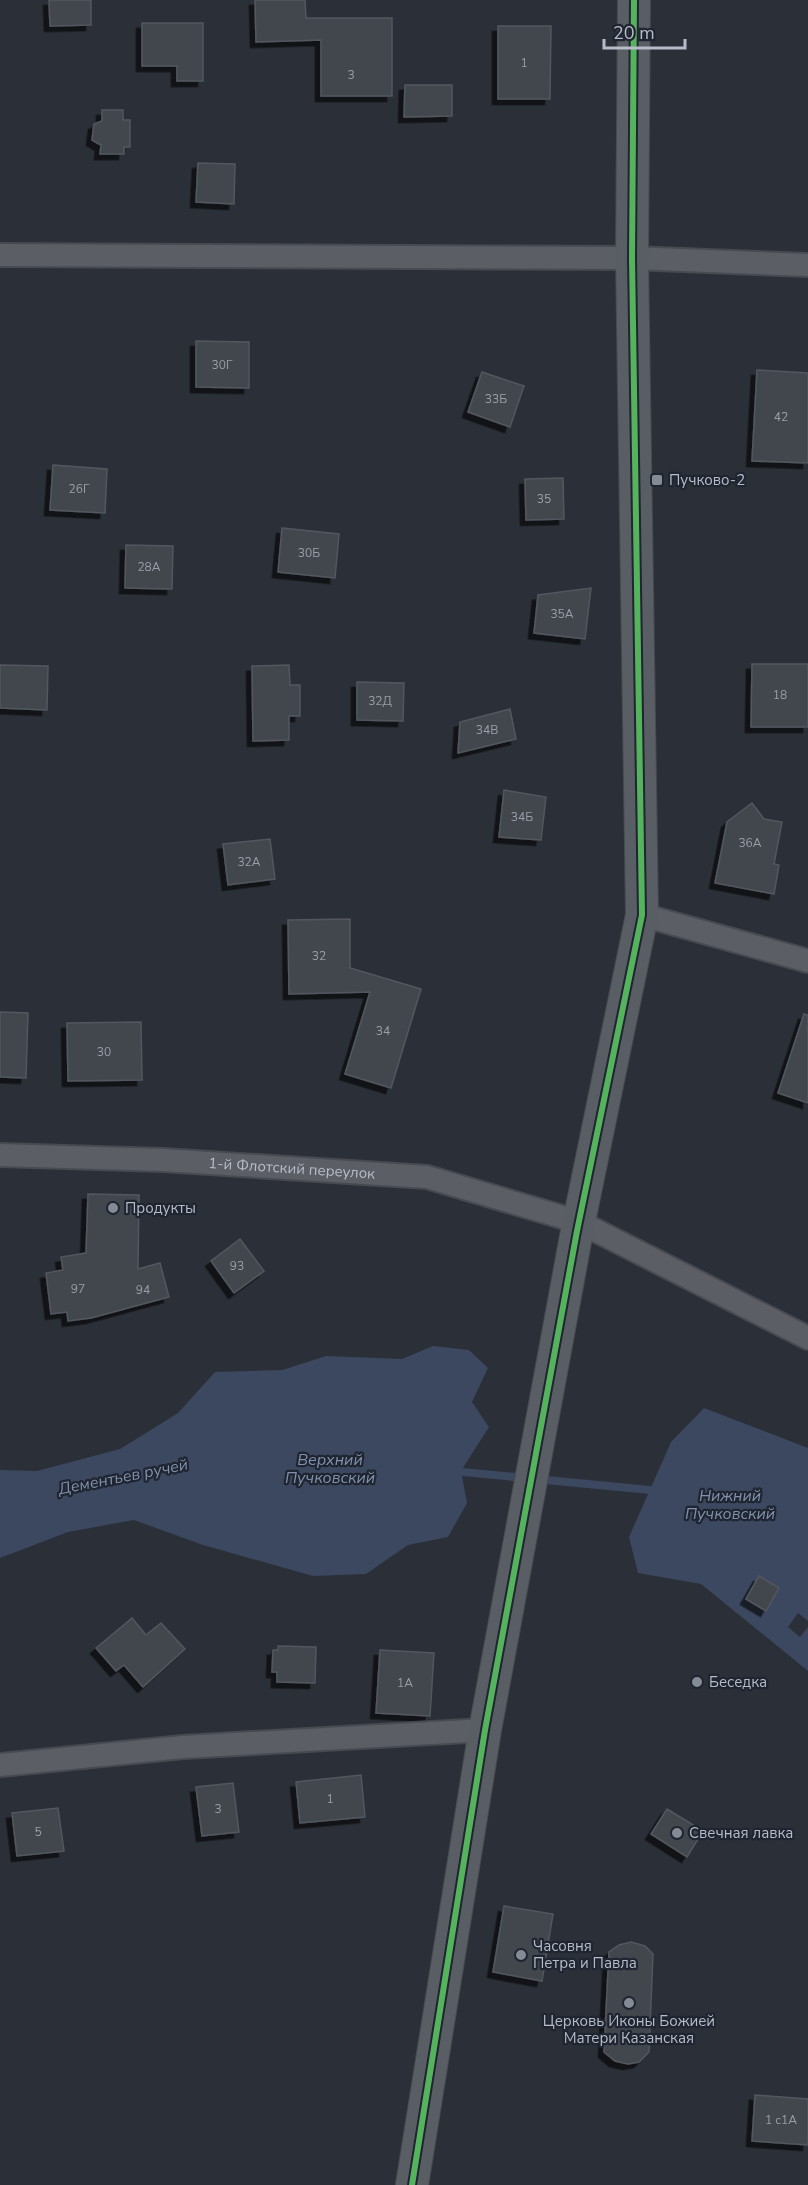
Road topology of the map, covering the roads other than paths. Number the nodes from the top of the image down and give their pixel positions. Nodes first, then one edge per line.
1 (634, 0) edge
2 (0, 255) edge
3 (632, 258) junction
4 (808, 265) edge
5 (642, 915) junction
6 (808, 961) edge
7 (0, 1155) edge
8 (579, 1222) junction
9 (808, 1338) edge
10 (485, 1730) junction
11 (0, 1765) edge
12 (412, 2185) edge

1 - 3 street
2 - 3 street
3 - 4 street
3 - 5 street
5 - 6 street
5 - 8 street
7 - 8 street, 1-й Флотский переулок
8 - 9 street, 1-й Флотский переулок
8 - 10 street
10 - 11 street
10 - 12 street

